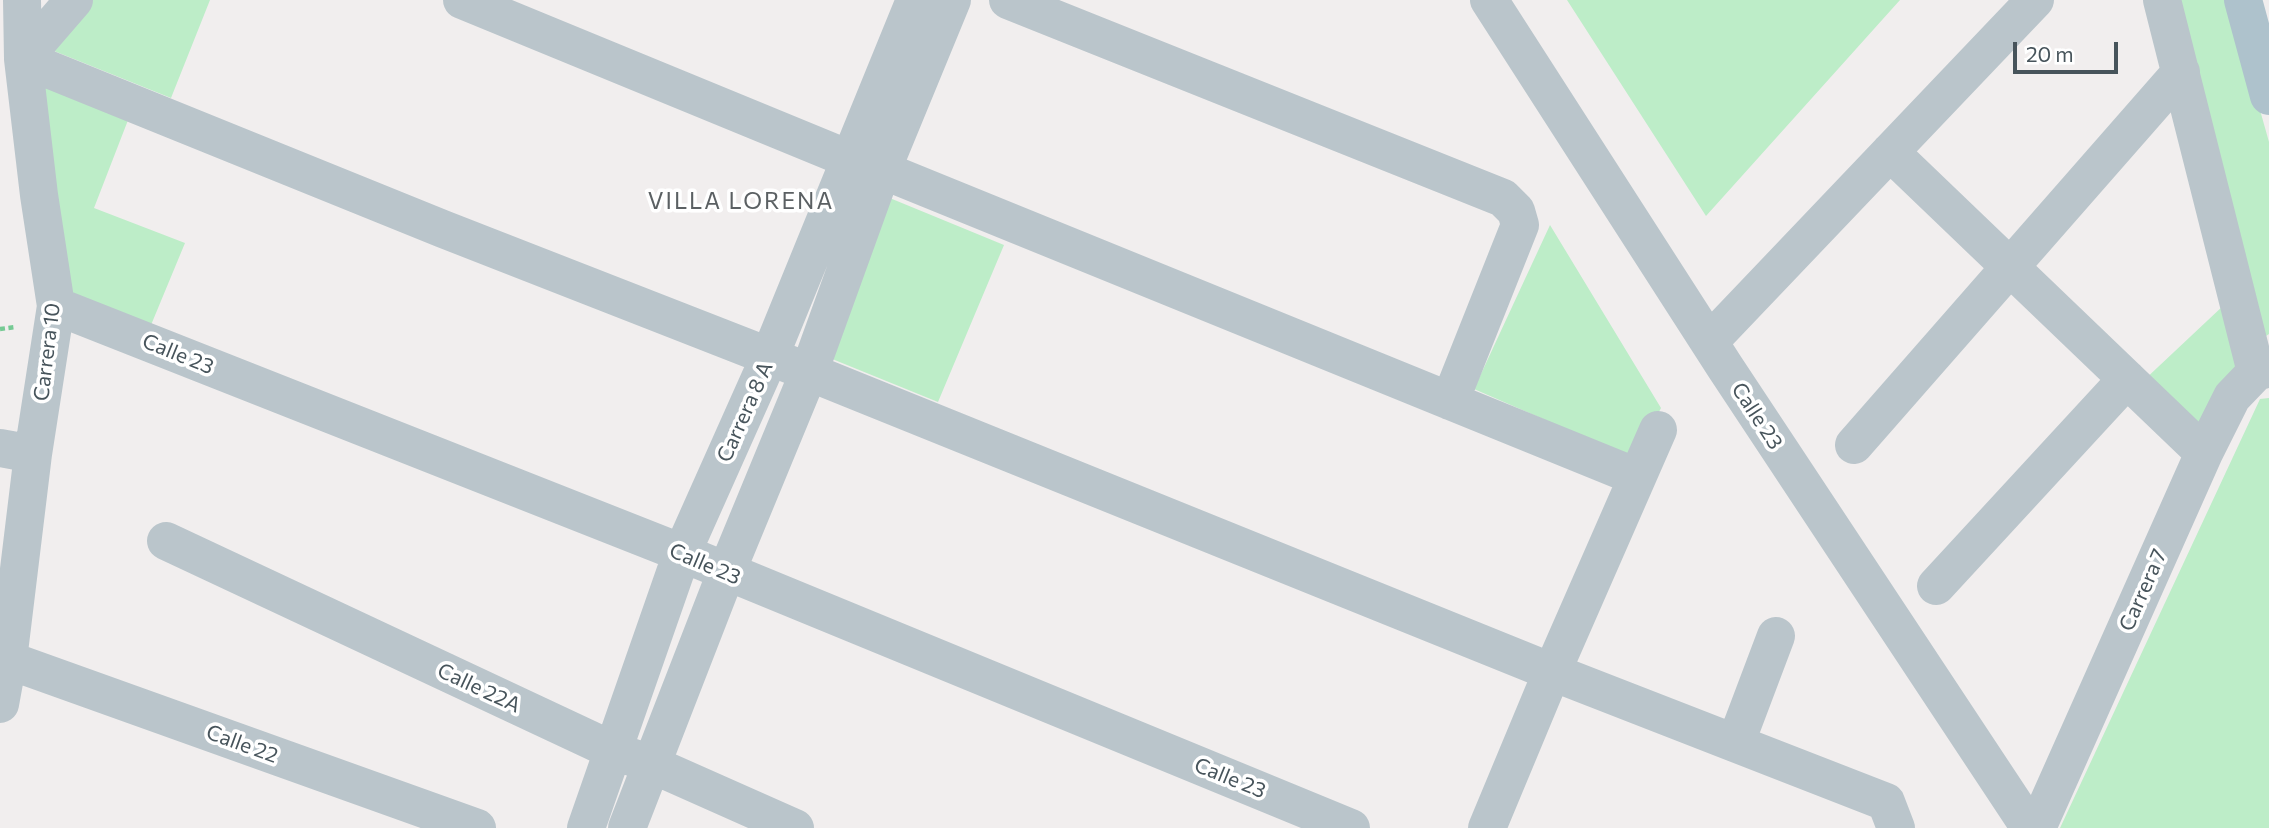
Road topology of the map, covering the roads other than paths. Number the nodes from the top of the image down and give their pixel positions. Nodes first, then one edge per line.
1 (22, 0) edge
2 (74, 0) edge
3 (462, 0) edge
4 (915, 0) edge
5 (952, 0) edge
6 (1008, 0) edge
7 (1489, 0) edge
8 (2035, 0) edge
9 (2162, 0) edge
10 (2243, 0) edge
11 (23, 59) junction
12 (2181, 72) junction
13 (2269, 96) edge
14 (1889, 152) junction
15 (866, 164) junction
16 (2009, 268) junction
17 (56, 306) junction
18 (1709, 342) junction
19 (769, 358) junction
20 (2262, 370) edge
21 (809, 372) junction
22 (2127, 379) junction
23 (1450, 401) junction
24 (1658, 430) dead end
25 (1854, 444) dead end
26 (17, 451) edge
27 (2204, 453) junction
28 (1637, 477) junction
29 (166, 541) dead end
30 (682, 553) junction
31 (726, 573) junction
32 (1936, 586) dead end
33 (1776, 636) dead end
34 (8, 660) junction
35 (1552, 672) junction
36 (0, 704) edge
37 (1736, 743) junction
38 (612, 750) junction
39 (653, 765) junction
40 (477, 828) edge
41 (586, 828) edge
42 (627, 828) edge
43 (795, 828) edge
44 (1351, 828) edge
45 (1487, 828) edge
46 (1896, 828) edge
47 (2030, 828) edge
48 (2037, 828) edge

1 - 11 street, Carrera 10
2 - 11 street
3 - 15 street
4 - 15 street, Carrera 8 A
5 - 15 street, Carrera 8 A
6 - 23 street
7 - 18 street, Calle 23
8 - 14 street
9 - 12 street
10 - 13 main road
11 - 17 street, Carrera 10
11 - 19 street
12 - 16 street
12 - 20 street
14 - 16 street
14 - 18 street
15 - 19 street, Carrera 8 A
15 - 21 street, Carrera 8 A
15 - 23 street
16 - 22 street
16 - 25 street
17 - 26 street, Carrera 10
17 - 30 street, Calle 23
18 - 47 street, Calle 23
19 - 21 street
19 - 30 street, Carrera 8 A
20 - 27 street, Carrera 7
21 - 31 street, Carrera 8 A
21 - 35 street
22 - 27 street
22 - 32 street
23 - 28 street
24 - 28 street
26 - 34 street, Carrera 10
27 - 48 street, Carrera 7
28 - 35 street
29 - 38 street, Calle 22A
30 - 31 street, Calle 23
30 - 38 street, Carrera 8 A
31 - 39 street, Carrera 8 A
31 - 44 street, Calle 23
33 - 37 street
34 - 36 street, Carrera 10
34 - 40 street, Calle 22
35 - 37 street
35 - 45 street
37 - 46 street
38 - 39 street, Calle 22A
38 - 41 street, Carrera 8 A
39 - 42 street, Carrera 8 A
39 - 43 street, Calle 22A

